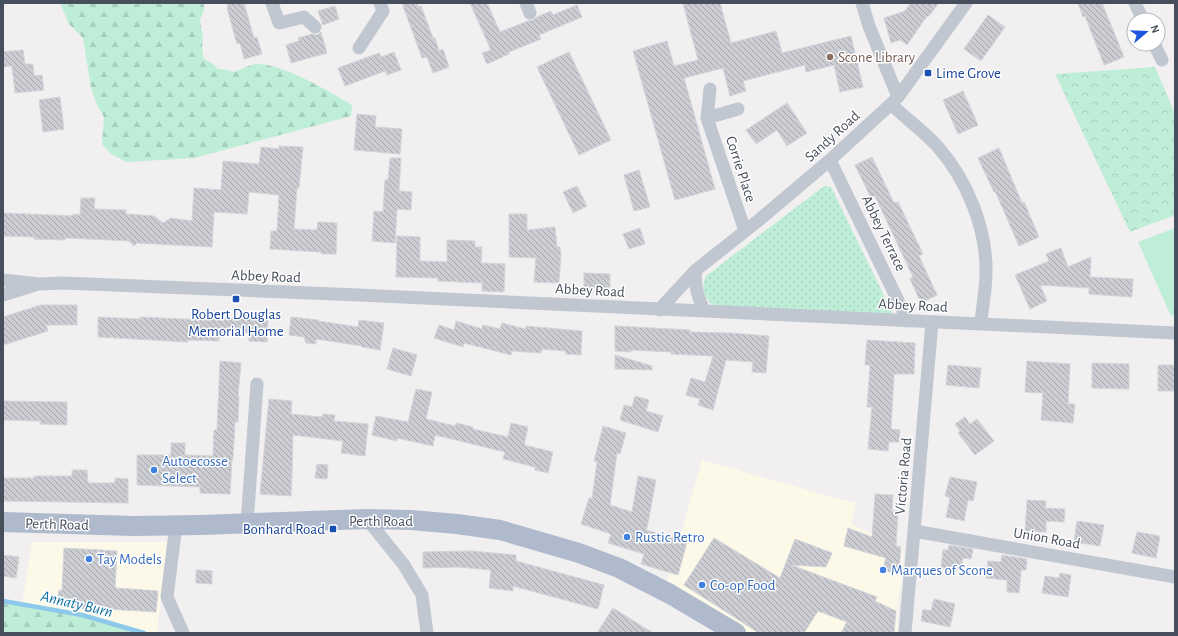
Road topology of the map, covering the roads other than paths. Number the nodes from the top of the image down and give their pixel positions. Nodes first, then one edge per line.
1 (272, 3) edge
2 (380, 3) edge
3 (862, 3) edge
4 (966, 3) edge
5 (315, 27) dead end
6 (359, 48) dead end
7 (1158, 52) edge
8 (1162, 60) dead end
9 (710, 89) dead end
10 (894, 100) junction
11 (738, 109) dead end
12 (707, 118) junction
13 (830, 160) junction
14 (745, 231) junction
15 (696, 270) junction
16 (3, 280) edge
17 (39, 284) junction
18 (3, 295) edge
19 (659, 310) junction
20 (704, 311) junction
21 (906, 321) junction
22 (932, 322) junction
23 (981, 324) junction
24 (1175, 333) edge
25 (257, 384) dead end
26 (367, 519) junction
27 (3, 522) edge
28 (247, 524) junction
29 (176, 525) junction
30 (914, 531) junction
31 (1175, 577) edge
32 (183, 633) edge
33 (427, 633) edge
34 (736, 633) edge
35 (905, 633) edge

1 - 5 street
2 - 6 street
3 - 10 street
4 - 10 street, Sandy Road
7 - 8 street
9 - 12 street, Corrie Place
10 - 13 street, Sandy Road
10 - 23 street
11 - 12 street
12 - 14 street, Corrie Place
13 - 14 street, Sandy Road
13 - 21 street, Abbey Terrace
14 - 15 street, Sandy Road
15 - 19 street, Sandy Road
15 - 20 street
16 - 17 street, Abbey Road
17 - 18 street
17 - 19 street, Abbey Road
19 - 20 street, Abbey Road
20 - 21 street, Abbey Road
21 - 22 street, Abbey Road
22 - 23 street, Abbey Road
22 - 30 street, Victoria Road
23 - 24 street, Abbey Road
25 - 28 street
26 - 28 main road, Perth Road
26 - 33 street
26 - 34 main road, Perth Road
27 - 29 main road, Perth Road
28 - 29 main road, Perth Road
29 - 32 street
30 - 31 street, Union Road
30 - 35 street, Victoria Road

